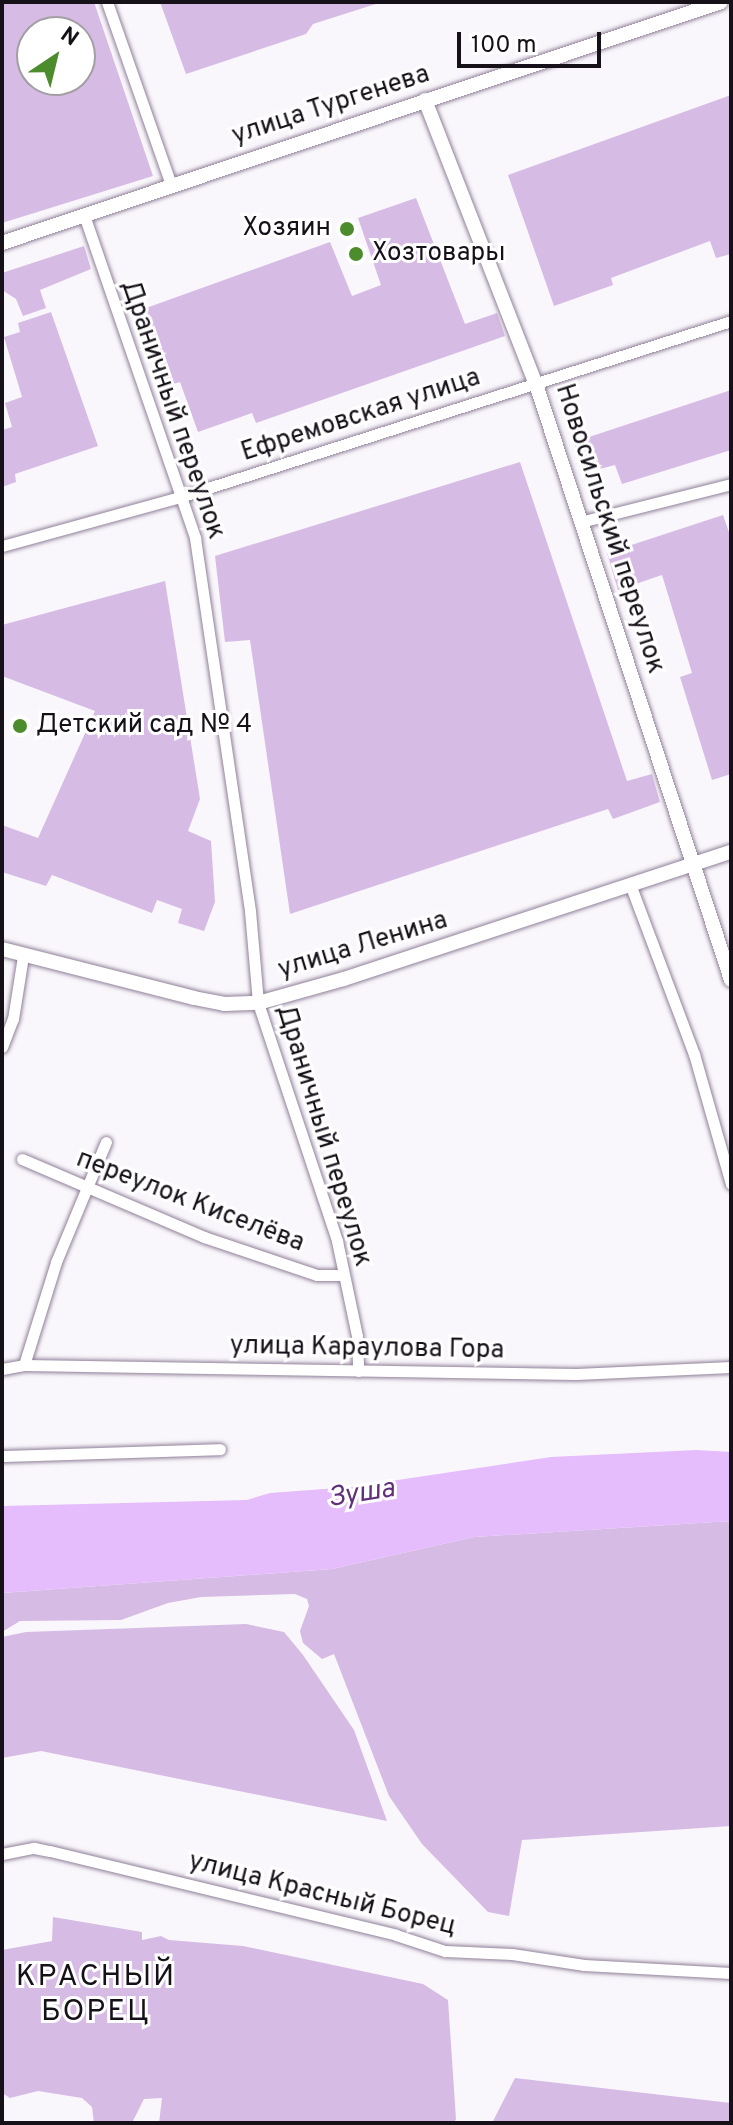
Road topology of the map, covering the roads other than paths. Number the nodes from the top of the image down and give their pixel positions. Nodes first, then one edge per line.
1 (107, 2) edge
2 (720, 2) edge
3 (425, 100) junction
4 (171, 185) junction
5 (84, 215) junction
6 (2, 243) edge
7 (731, 321) edge
8 (536, 384) junction
9 (731, 484) edge
10 (183, 496) junction
11 (584, 521) junction
12 (2, 546) edge
13 (731, 852) edge
14 (693, 864) junction
15 (630, 884) junction
16 (2, 949) edge
17 (23, 956) junction
18 (731, 980) edge
19 (258, 1003) junction
20 (2, 1047) edge
21 (106, 1142) dead end
22 (22, 1159) dead end
23 (731, 1184) edge
24 (90, 1186) junction
25 (343, 1275) junction
26 (24, 1365) junction
27 (731, 1367) edge
28 (2, 1369) edge
29 (358, 1371) junction
30 (220, 1449) dead end
31 (2, 1456) edge
32 (2, 1854) edge
33 (731, 1973) edge

1 - 4 street
2 - 3 main road, улица Тургенева
3 - 4 main road, улица Тургенева
3 - 8 main road, Новосильский переулок
4 - 5 main road, улица Тургенева
5 - 6 main road, улица Тургенева
5 - 10 street, Драничный переулок
7 - 8 street, Ефремовская улица
8 - 10 street, Ефремовская улица
8 - 11 main road, Новосильский переулок
9 - 11 street
10 - 12 street, Ефремовская улица
10 - 19 street, Драничный переулок
11 - 14 main road, Новосильский переулок
13 - 14 main road, улица Ленина
14 - 15 main road, улица Ленина
14 - 18 main road, Новосильский переулок
15 - 19 main road, улица Ленина
15 - 23 street
16 - 17 main road, улица Ленина
17 - 19 main road, улица Ленина
17 - 20 street
19 - 25 street, Драничный переулок
21 - 24 street
22 - 24 street, переулок Киселёва
24 - 25 street, переулок Киселёва
24 - 26 street
25 - 29 street, Драничный переулок
26 - 28 street, улица Караулова Гора
26 - 29 street, улица Караулова Гора
27 - 29 street, улица Караулова Гора
30 - 31 street
32 - 33 street, улица Красный Борец

